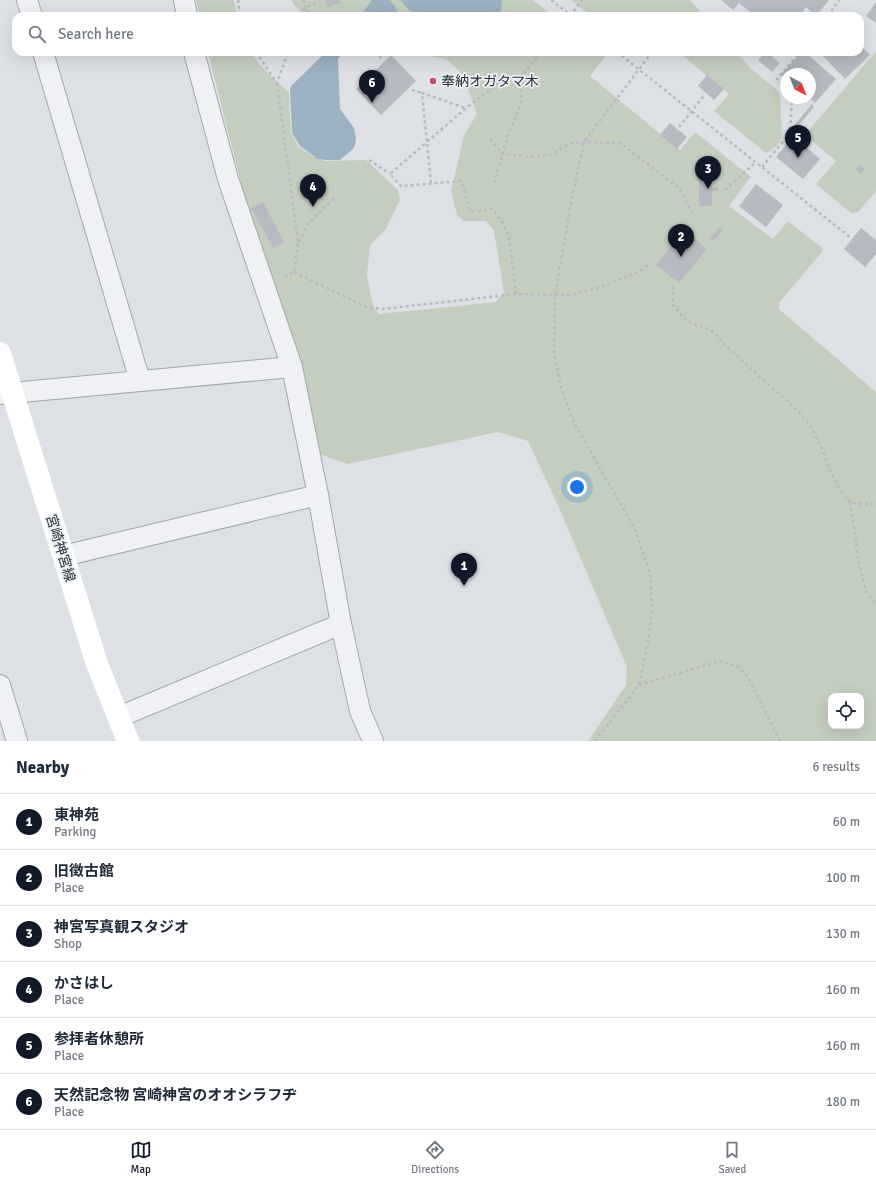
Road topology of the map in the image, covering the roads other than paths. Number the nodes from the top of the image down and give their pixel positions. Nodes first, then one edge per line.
1 (27, 0) edge
2 (184, 0) edge
3 (31, 12) edge
4 (186, 12) edge
5 (44, 56) edge
6 (195, 56) edge
7 (0, 353) edge
8 (292, 367) junction
9 (140, 381) junction
10 (6, 394) edge
11 (318, 495) junction
12 (63, 556) junction
13 (341, 624) junction
14 (0, 685) edge
15 (119, 717) junction
16 (17, 741) edge
17 (128, 741) edge
18 (373, 741) edge

1 - 3 street
2 - 4 street
5 - 9 street
6 - 8 street
7 - 10 main road, 宮崎神宮線
8 - 9 street
8 - 11 street
9 - 10 street
10 - 12 main road, 宮崎神宮線
11 - 12 street
11 - 13 street
12 - 15 main road, 宮崎神宮線
13 - 15 street
13 - 18 street
14 - 16 street
15 - 17 main road, 宮崎神宮線

